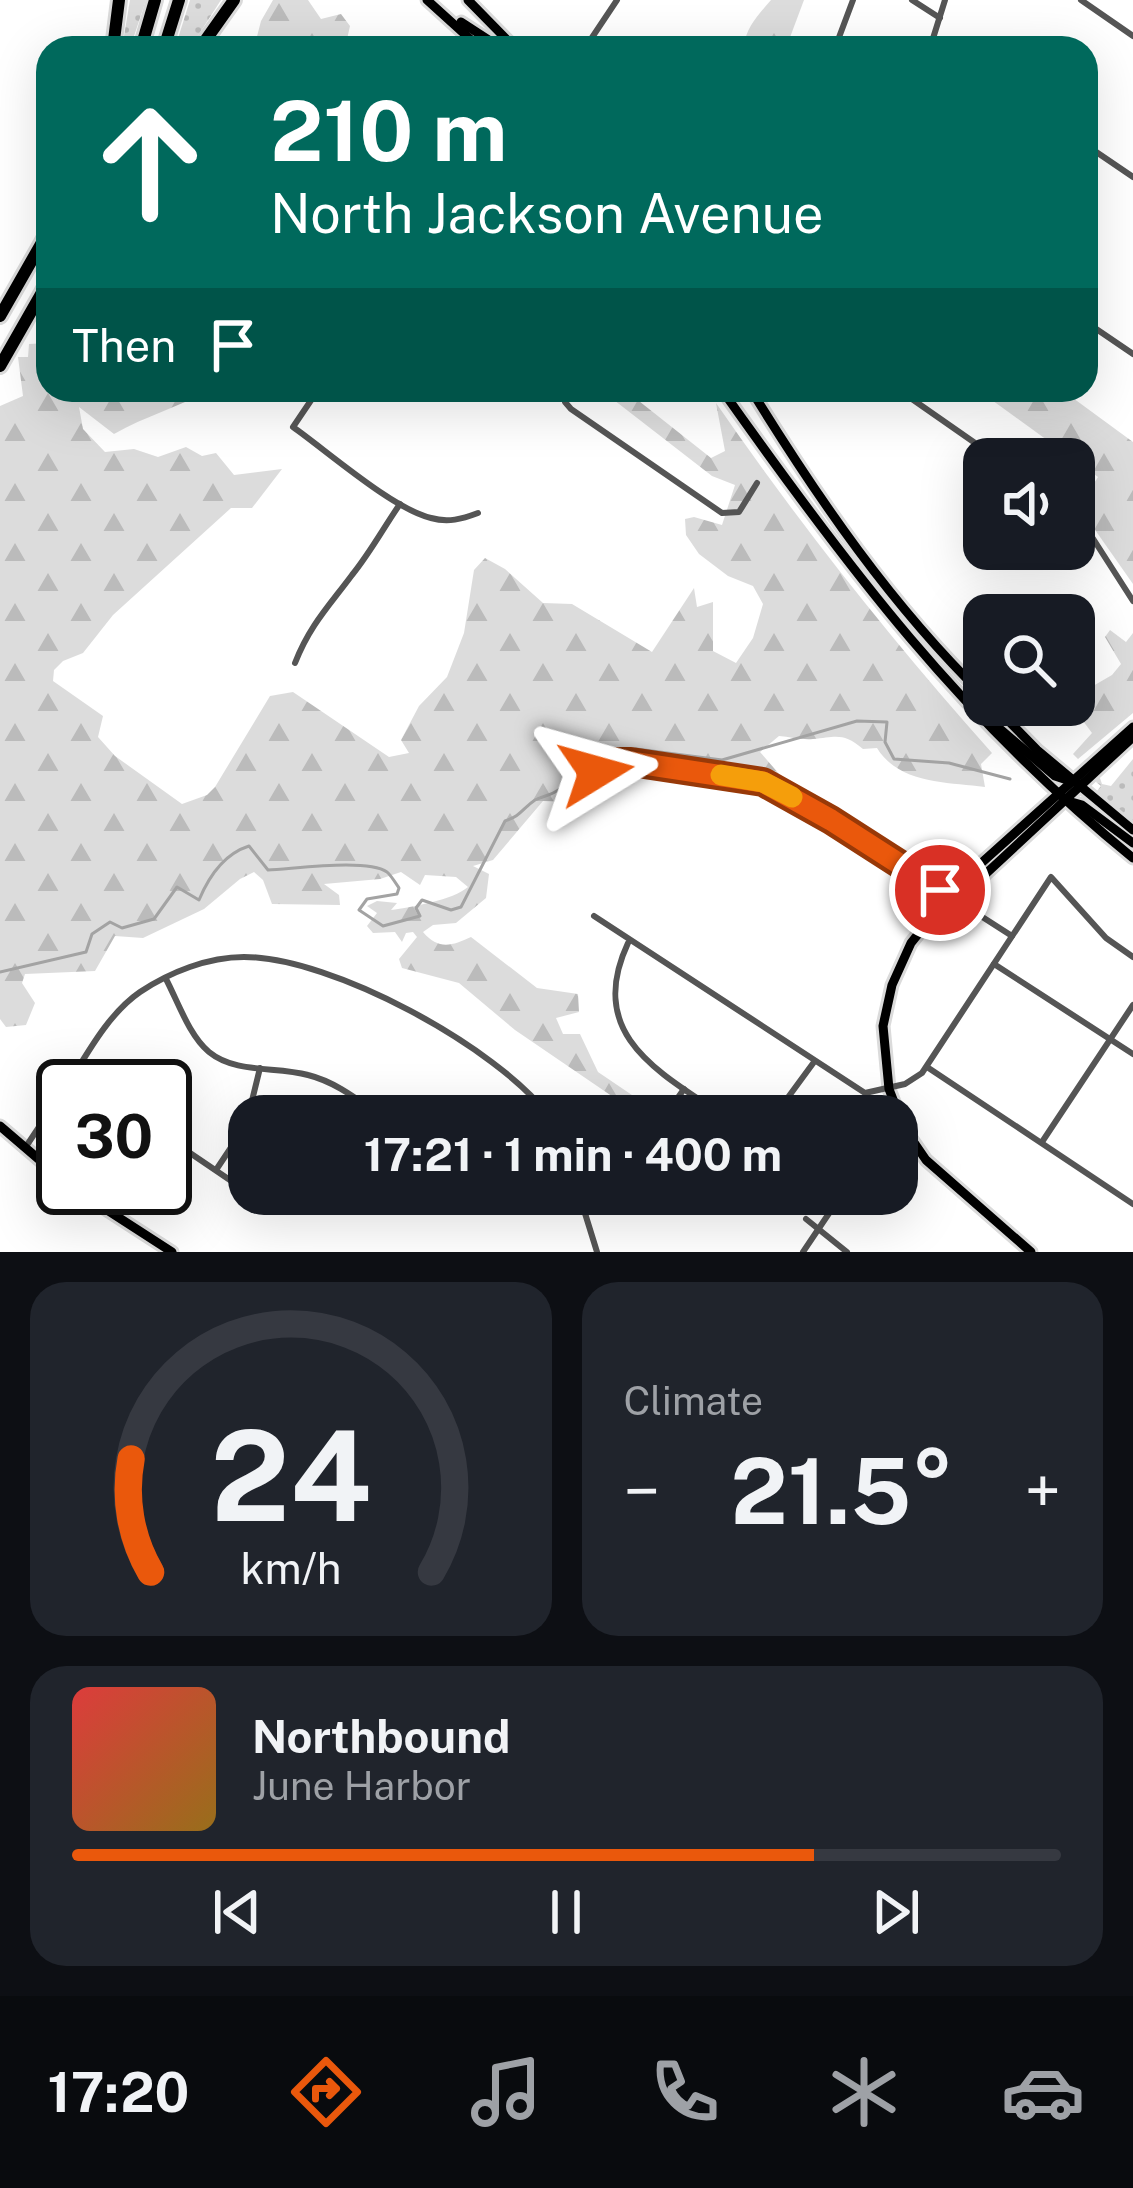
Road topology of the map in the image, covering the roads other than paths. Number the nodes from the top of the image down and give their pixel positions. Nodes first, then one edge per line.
1 (119, 0) edge
2 (155, 0) edge
3 (179, 0) edge
4 (234, 0) edge
5 (428, 0) edge
6 (468, 0) edge
7 (617, 0) edge
8 (854, 0) edge
9 (912, 0) edge
10 (945, 0) edge
11 (1082, 0) edge
12 (445, 14) junction
13 (940, 18) junction
14 (114, 36) edge
15 (144, 36) edge
16 (168, 36) edge
17 (208, 36) edge
18 (468, 36) edge
19 (481, 36) edge
20 (503, 36) edge
21 (593, 36) edge
22 (840, 36) edge
23 (934, 36) edge
24 (1133, 37) edge
25 (1098, 153) edge
26 (1133, 177) edge
27 (36, 253) edge
28 (36, 303) edge
29 (0, 316) edge
30 (1098, 330) edge
31 (1133, 354) edge
32 (0, 366) edge
33 (310, 402) edge
34 (565, 402) edge
35 (731, 402) edge
36 (760, 402) edge
37 (916, 402) edge
38 (968, 438) edge
39 (757, 483) dead end
40 (400, 504) junction
41 (478, 513) dead end
42 (1095, 546) edge
43 (1133, 601) edge
44 (295, 663) dead end
45 (963, 673) edge
46 (963, 699) edge
47 (989, 726) edge
48 (998, 726) edge
49 (1016, 726) edge
50 (1133, 727) edge
51 (1133, 737) edge
52 (1080, 784) junction
53 (579, 794) dead end
54 (1060, 799) junction
55 (1133, 830) edge
56 (1133, 843) edge
57 (1133, 857) edge
58 (951, 898) junction
59 (594, 916) dead end
60 (1012, 936) junction
61 (629, 941) junction
62 (1133, 958) edge
63 (994, 964) junction
64 (166, 980) junction
65 (1133, 1005) edge
66 (1111, 1039) junction
67 (1133, 1054) edge
68 (86, 1059) edge
69 (814, 1062) junction
70 (927, 1067) junction
71 (260, 1068) junction
72 (684, 1089) junction
73 (889, 1089) junction
74 (347, 1095) edge
75 (529, 1095) edge
76 (680, 1095) edge
77 (693, 1095) edge
78 (790, 1095) edge
79 (891, 1095) edge
80 (0, 1126) edge
81 (36, 1131) edge
82 (1041, 1143) junction
83 (24, 1149) junction
84 (918, 1151) edge
85 (192, 1155) edge
86 (36, 1159) edge
87 (216, 1171) junction
88 (228, 1179) edge
89 (1133, 1204) edge
90 (115, 1215) edge
91 (586, 1215) edge
92 (827, 1215) edge
93 (806, 1219) dead end
94 (817, 1230) junction
95 (172, 1252) edge
96 (597, 1252) edge
97 (803, 1252) edge
98 (848, 1252) edge
99 (1031, 1252) edge

1 - 14 highway
2 - 15 highway
3 - 16 highway
4 - 17 highway
5 - 12 main road
6 - 20 main road
7 - 21 street
8 - 22 street
9 - 13 street
10 - 13 street
11 - 24 street
12 - 18 main road
12 - 19 main road
13 - 23 street
25 - 26 street
27 - 29 highway
28 - 32 highway
30 - 31 street
33 - 40 street
34 - 39 street
35 - 46 main road
36 - 45 main road
37 - 38 street
40 - 41 street
40 - 44 street
42 - 43 street
47 - 54 main road
48 - 52 main road
49 - 52 main road
50 - 52 main road
51 - 52 main road
52 - 54 main road
52 - 55 main road
53 - 58 street
54 - 56 main road
54 - 57 main road
54 - 58 main road
58 - 60 street
58 - 73 main road
59 - 61 street
60 - 62 street
60 - 63 street
61 - 69 street
61 - 72 street
63 - 66 street
63 - 70 street
64 - 68 street
64 - 71 street
64 - 75 street
65 - 66 street
66 - 67 street
66 - 82 street
69 - 73 street
69 - 78 street
70 - 73 street
70 - 82 street
71 - 74 street
71 - 87 street
72 - 76 street
72 - 77 street
73 - 79 main road
80 - 83 main road
81 - 83 street
82 - 89 street
83 - 86 main road
84 - 99 main road
85 - 87 street
87 - 88 street
90 - 95 main road
91 - 96 street
92 - 94 street
93 - 94 street
94 - 97 street
94 - 98 street

